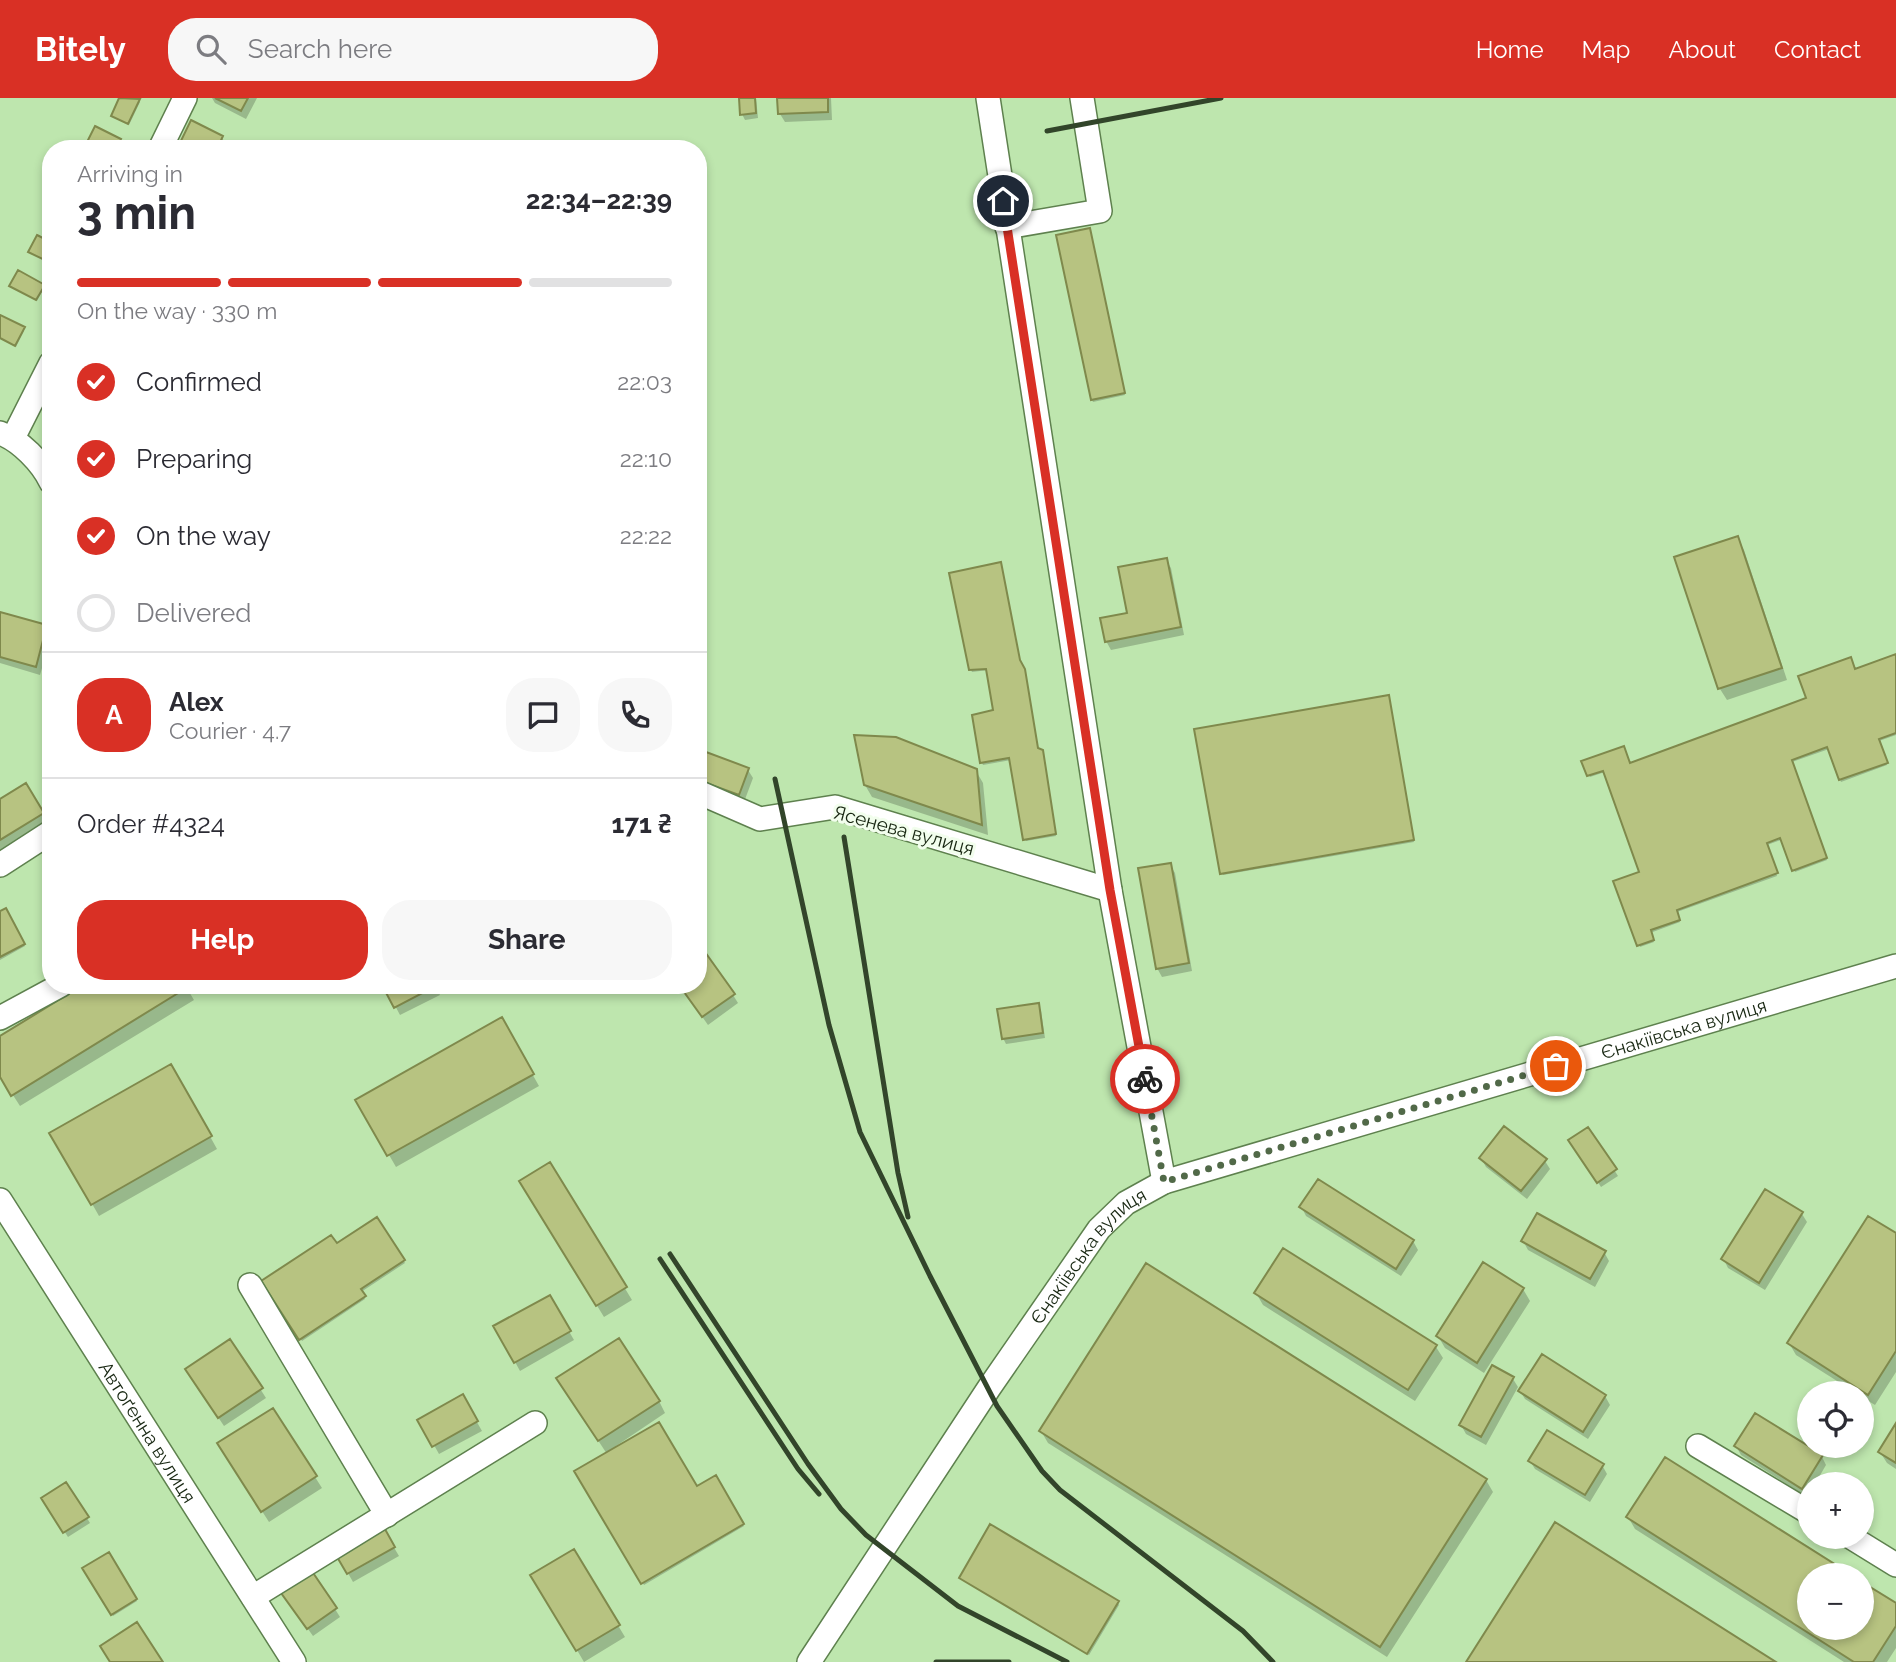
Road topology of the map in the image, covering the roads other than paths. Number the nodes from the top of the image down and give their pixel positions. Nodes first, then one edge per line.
1 (988, 98) edge
2 (1082, 98) edge
3 (183, 99) edge
4 (164, 140) edge
5 (1007, 226) junction
6 (42, 378) edge
7 (7, 435) edge
8 (42, 469) edge
9 (707, 796) edge
10 (42, 838) edge
11 (0, 865) edge
12 (1110, 890) junction
13 (1896, 966) edge
14 (44, 994) edge
15 (0, 1018) edge
16 (1164, 1182) junction
17 (0, 1200) edge
18 (250, 1285) dead end
19 (535, 1423) dead end
20 (1698, 1446) dead end
21 (1797, 1505) edge
22 (387, 1515) junction
23 (1870, 1549) edge
24 (1896, 1565) edge
25 (253, 1597) junction
26 (294, 1662) edge
27 (809, 1662) edge

1 - 5 street
2 - 5 street
3 - 4 street
5 - 12 street
6 - 7 street
7 - 8 street
9 - 12 street, Ясенева вулиця
10 - 11 street
12 - 16 street
13 - 16 street, Єнакіївська вулиця
14 - 15 street
16 - 27 street, Єнакіївська вулиця
17 - 25 street, Автоґенна вулиця
18 - 22 street
19 - 22 street
20 - 21 street
22 - 25 street
23 - 24 street
25 - 26 street, Автоґенна вулиця

